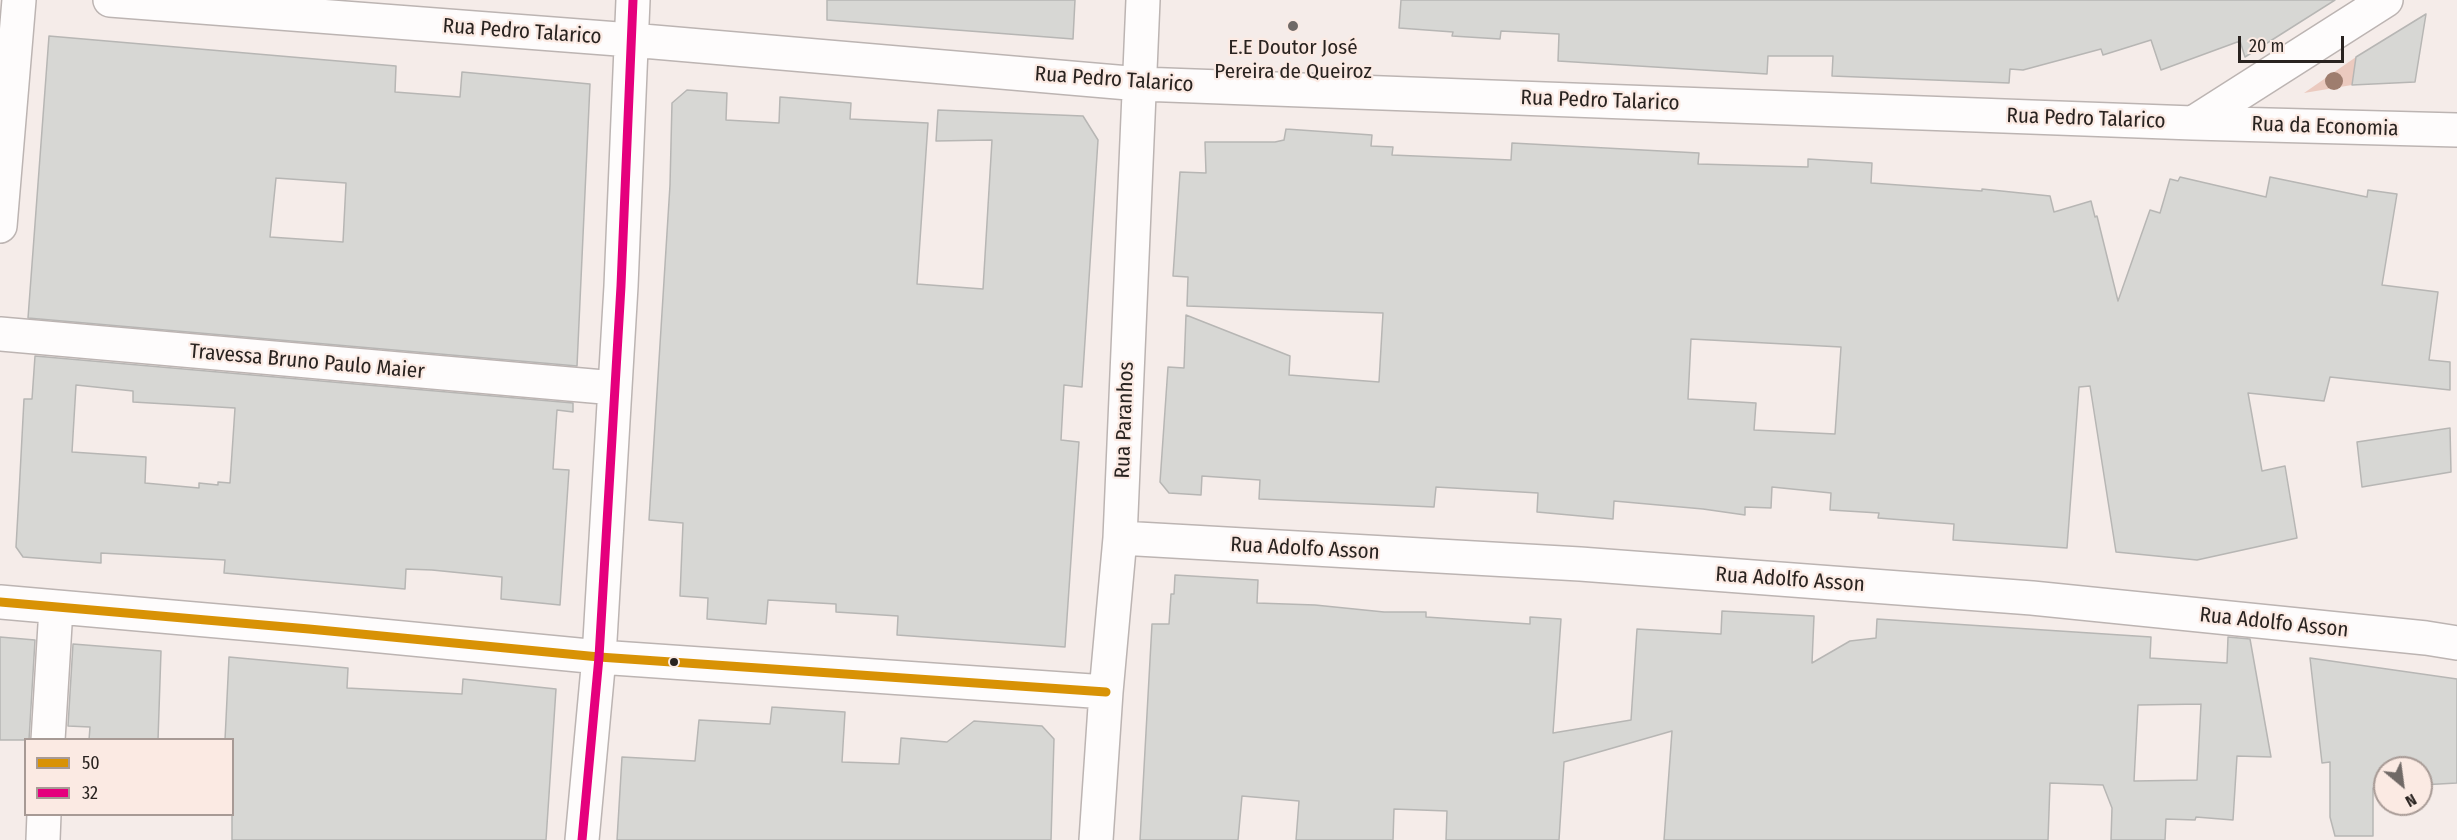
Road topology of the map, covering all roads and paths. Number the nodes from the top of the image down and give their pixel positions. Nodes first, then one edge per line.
1 (19, 0) edge
2 (110, 0) edge
3 (633, 0) edge
4 (1143, 0) edge
5 (2386, 0) edge
6 (631, 40) junction
7 (1140, 84) junction
8 (2193, 123) junction
9 (2457, 130) edge
10 (0, 226) edge
11 (0, 334) edge
12 (615, 388) junction
13 (1120, 538) junction
14 (0, 602) edge
15 (56, 608) junction
16 (2457, 644) edge
17 (599, 657) junction
18 (1106, 692) junction
19 (48, 738) edge
20 (44, 816) edge
21 (43, 840) edge
22 (582, 840) edge
23 (1096, 840) edge

1 - 10 street
2 - 6 street, Rua Pedro Talarico
3 - 6 street
4 - 7 street, Rua Paranhos
5 - 8 street
6 - 7 street, Rua Pedro Talarico
6 - 12 street
7 - 8 street, Rua Pedro Talarico
7 - 13 street, Rua Paranhos
8 - 9 street, Rua da Economia
11 - 12 street, Travessa Bruno Paulo Maier
12 - 17 street
13 - 16 street, Rua Adolfo Asson
13 - 18 street, Rua Paranhos
14 - 15 street
15 - 17 street
15 - 19 street
17 - 18 street
17 - 22 street
18 - 23 street, Rua Paranhos
20 - 21 street

